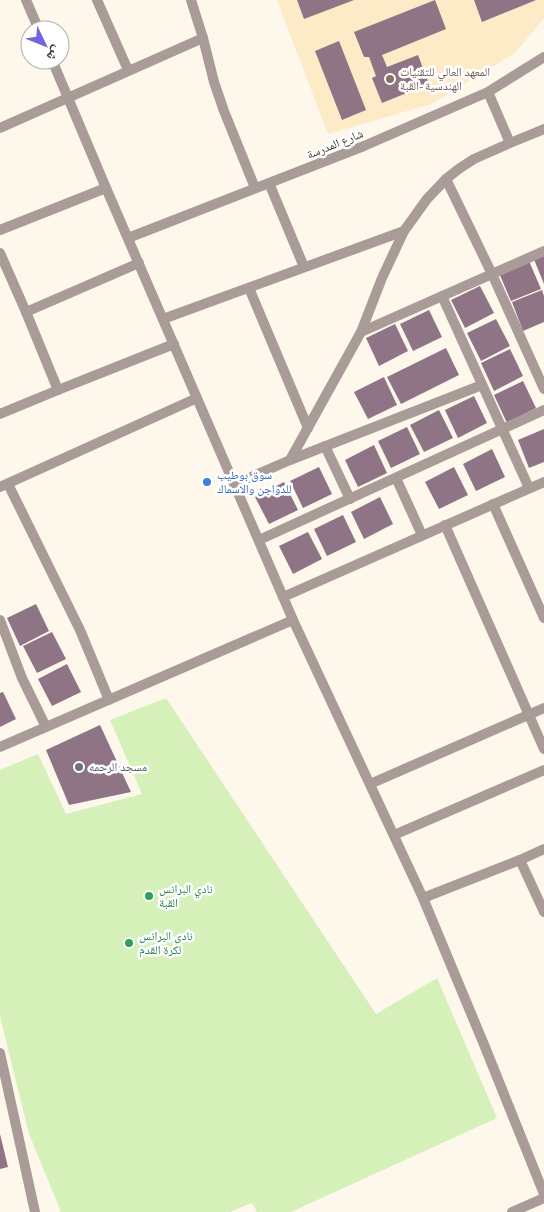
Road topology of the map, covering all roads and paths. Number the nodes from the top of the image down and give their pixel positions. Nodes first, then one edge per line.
1 (26, 0) edge
2 (97, 0) edge
3 (191, 0) edge
4 (35, 20) edge
5 (203, 38) junction
6 (544, 57) edge
7 (56, 70) edge
8 (128, 70) junction
9 (488, 92) junction
10 (69, 98) junction
11 (0, 128) edge
12 (544, 130) edge
13 (510, 143) junction
14 (446, 179) junction
15 (269, 183) junction
16 (106, 188) junction
17 (255, 188) junction
18 (0, 230) edge
19 (404, 231) junction
20 (128, 238) junction
21 (544, 251) edge
22 (0, 253) edge
23 (138, 263) junction
24 (304, 268) junction
25 (492, 274) junction
26 (248, 288) junction
27 (442, 296) junction
28 (26, 312) junction
29 (163, 319) junction
30 (361, 332) junction
31 (174, 344) junction
32 (482, 385) junction
33 (544, 389) edge
34 (58, 390) junction
35 (197, 398) junction
36 (544, 410) edge
37 (0, 414) edge
38 (308, 428) junction
39 (502, 429) junction
40 (325, 446) junction
41 (290, 460) junction
42 (396, 478) junction
43 (544, 482) edge
44 (235, 484) junction
45 (4, 486) edge
46 (529, 488) junction
47 (350, 499) junction
48 (493, 504) junction
49 (445, 525) junction
50 (422, 535) junction
51 (259, 540) junction
52 (283, 597) junction
53 (544, 618) edge
54 (0, 620) edge
55 (293, 620) junction
56 (109, 700) junction
57 (544, 708) edge
58 (529, 715) junction
59 (46, 727) junction
60 (0, 747) edge
61 (544, 749) edge
62 (544, 770) edge
63 (370, 784) junction
64 (394, 835) junction
65 (544, 849) edge
66 (520, 860) junction
67 (423, 898) junction
68 (544, 912) edge
69 (0, 1054) edge
70 (544, 1194) edge
71 (544, 1198) edge
72 (35, 1212) edge
73 (512, 1212) edge

1 - 4 street
2 - 8 street
3 - 5 street
5 - 8 street
5 - 17 street
6 - 9 street, شارع المدرسة
7 - 10 street
8 - 10 street
9 - 13 street
9 - 15 street, شارع المدرسة
10 - 11 street
10 - 16 street
12 - 13 street
13 - 14 street
14 - 19 street
14 - 25 street
15 - 17 street, شارع المدرسة
15 - 24 street
16 - 18 street
16 - 20 street
17 - 20 street, شارع المدرسة
19 - 24 street
19 - 30 street
20 - 23 street
21 - 25 street
22 - 28 street
23 - 28 street
23 - 29 street
24 - 26 street
25 - 27 street
25 - 33 street
26 - 29 street
26 - 38 street
27 - 30 street
27 - 32 street
28 - 34 street
29 - 31 street
30 - 38 street
31 - 34 street
31 - 35 street
32 - 39 street
32 - 40 street
34 - 37 street
35 - 44 street
35 - 45 street
36 - 39 street
38 - 41 street
39 - 42 street
39 - 46 street
40 - 41 street
40 - 47 street
41 - 44 street
42 - 47 street
42 - 50 street
43 - 46 street
44 - 51 street
45 - 56 street
46 - 48 street
47 - 51 street
48 - 49 street
48 - 53 street
49 - 50 street
49 - 58 street
50 - 52 street
51 - 52 street
52 - 55 street
54 - 59 street
55 - 56 street
55 - 63 street
56 - 59 street
57 - 58 street
58 - 61 street
58 - 63 street
59 - 60 street
62 - 64 street
63 - 64 street
64 - 67 street
65 - 66 street
66 - 67 street
66 - 68 street
67 - 70 street
69 - 72 street
71 - 73 street

